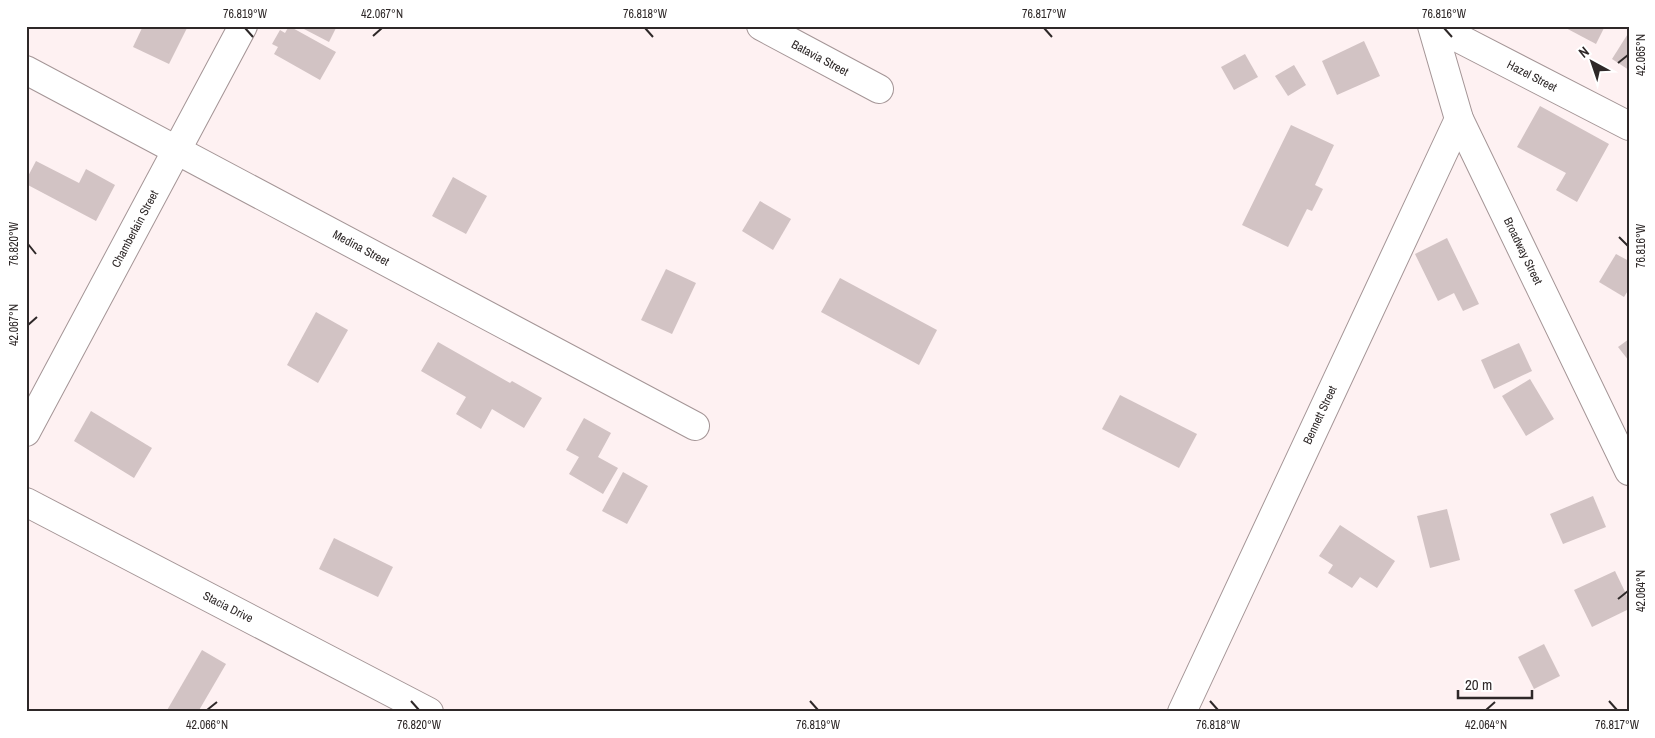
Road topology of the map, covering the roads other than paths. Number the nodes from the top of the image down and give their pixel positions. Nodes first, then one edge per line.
1 (244, 26) edge
2 (761, 26) edge
3 (1434, 26) edge
4 (26, 70) edge
5 (880, 89) dead end
6 (1459, 119) junction
7 (1629, 126) edge
8 (178, 150) junction
9 (695, 426) dead end
10 (26, 432) edge
11 (1629, 471) edge
12 (26, 502) edge
13 (429, 712) edge
14 (1182, 712) edge

1 - 8 street, Chamberlain Street
2 - 5 street, Batavia Street
3 - 6 street, Broadway Street
3 - 7 street, Hazel Street
4 - 8 street, Medina Street
6 - 11 street, Broadway Street
6 - 14 street, Bennett Street
8 - 9 street, Medina Street
8 - 10 street, Chamberlain Street
12 - 13 street, Stacia Drive

